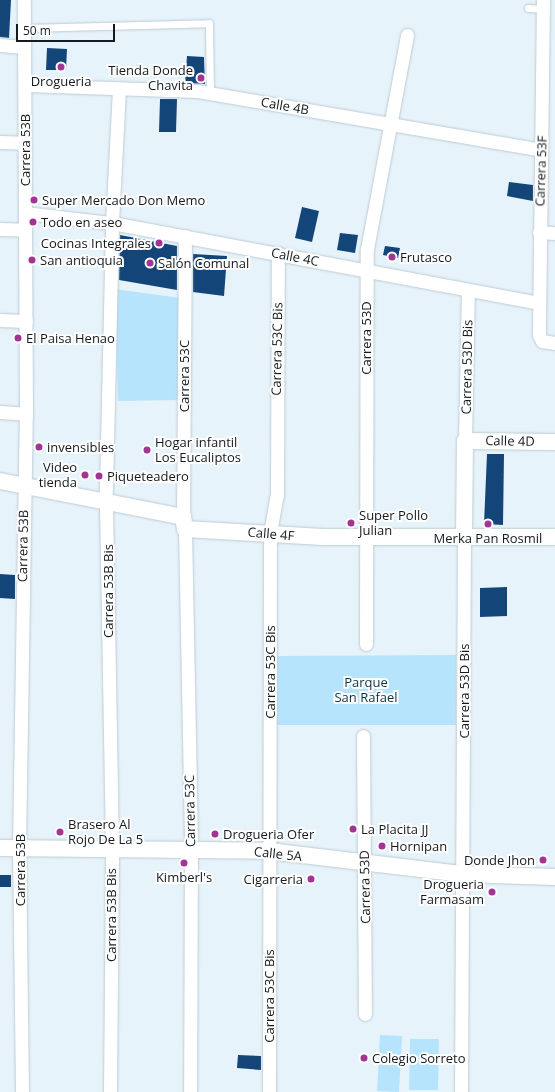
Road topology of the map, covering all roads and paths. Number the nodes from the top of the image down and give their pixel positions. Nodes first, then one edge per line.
1 (24, 0) edge
2 (543, 4) edge
3 (528, 8) dead end
4 (24, 28) junction
5 (407, 35) dead end
6 (0, 45) edge
7 (24, 47) junction
8 (26, 85) junction
9 (119, 90) junction
10 (210, 93) junction
11 (549, 121) edge
12 (389, 124) junction
13 (0, 142) edge
14 (24, 143) junction
15 (541, 150) junction
16 (25, 213) junction
17 (112, 223) junction
18 (0, 229) edge
19 (24, 230) junction
20 (539, 232) junction
21 (555, 233) edge
22 (185, 236) junction
23 (278, 253) junction
24 (366, 270) junction
25 (468, 290) junction
26 (539, 303) junction
27 (0, 320) edge
28 (26, 321) junction
29 (555, 344) edge
30 (0, 412) edge
31 (26, 414) junction
32 (465, 441) junction
33 (555, 442) edge
34 (0, 481) edge
35 (24, 485) junction
36 (107, 502) junction
37 (184, 523) junction
38 (270, 534) junction
39 (365, 536) junction
40 (464, 536) junction
41 (555, 537) edge
42 (366, 644) dead end
43 (363, 736) dead end
44 (0, 848) edge
45 (112, 848) junction
46 (191, 848) junction
47 (20, 849) junction
48 (269, 852) junction
49 (364, 864) junction
50 (463, 874) junction
51 (555, 877) edge
52 (365, 1014) dead end
53 (22, 1092) edge
54 (110, 1092) edge
55 (190, 1092) edge
56 (269, 1092) edge
57 (461, 1092) edge

1 - 4 street, Carrera 53B
2 - 3 lane
2 - 11 street, Carrera 53F
4 - 7 street, Carrera 53B
4 - 10 lane
5 - 12 street, Carrera 53D
6 - 7 street
7 - 8 street, Carrera 53B
8 - 9 street, Calle 4B
8 - 14 street, Carrera 53B
9 - 10 street, Calle 4B
9 - 17 street, Carrera 53B Bis
10 - 12 street, Calle 4B
11 - 15 street, Carrera 53F
12 - 15 street, Calle 4B
12 - 24 street, Carrera 53D
13 - 14 street
14 - 16 street, Carrera 53B
15 - 20 street, Carrera 53F
16 - 17 street, Calle 4C
16 - 19 street, Carrera 53B
17 - 22 street, Calle 4C
17 - 36 street, Carrera 53B Bis
18 - 19 street
19 - 28 street, Carrera 53B
20 - 21 street
20 - 26 street, Carrera 53F
22 - 23 street, Calle 4C
22 - 37 street, Carrera 53C
23 - 24 street, Calle 4C
23 - 38 street, Carrera 53C Bis
24 - 25 street, Calle 4C
24 - 39 street, Carrera 53D
25 - 26 street, Calle 4C
25 - 32 street, Carrera 53D Bis
26 - 29 street, Carrera 53F
27 - 28 street
28 - 31 street, Carrera 53B
30 - 31 street
31 - 35 street, Carrera 53B
32 - 33 street, Calle 4D
32 - 40 street, Carrera 53D Bis
34 - 35 street, Calle 4F
35 - 36 street, Calle 4F
35 - 47 street, Carrera 53B
36 - 37 street, Calle 4F
36 - 45 street, Carrera 53B Bis
37 - 38 street, Calle 4F
37 - 46 street, Carrera 53C
38 - 39 street, Calle 4F
38 - 48 street, Carrera 53C Bis
39 - 40 street, Calle 4F
39 - 42 street, Carrera 53D
40 - 41 street, Calle 4F
40 - 50 street, Carrera 53D Bis
43 - 49 street, Carrera 53D
44 - 47 street, Calle 5A
45 - 46 street, Calle 5A
45 - 47 street, Calle 5A
45 - 54 street, Carrera 53B Bis
46 - 48 street, Calle 5A
46 - 55 street, Carrera 53C
47 - 53 street, Carrera 53B
48 - 49 street, Calle 5A
48 - 56 street, Carrera 53C Bis
49 - 50 street, Calle 5A
49 - 52 street, Carrera 53D
50 - 51 street, Calle 5A
50 - 57 street, Carrera 53D Bis

